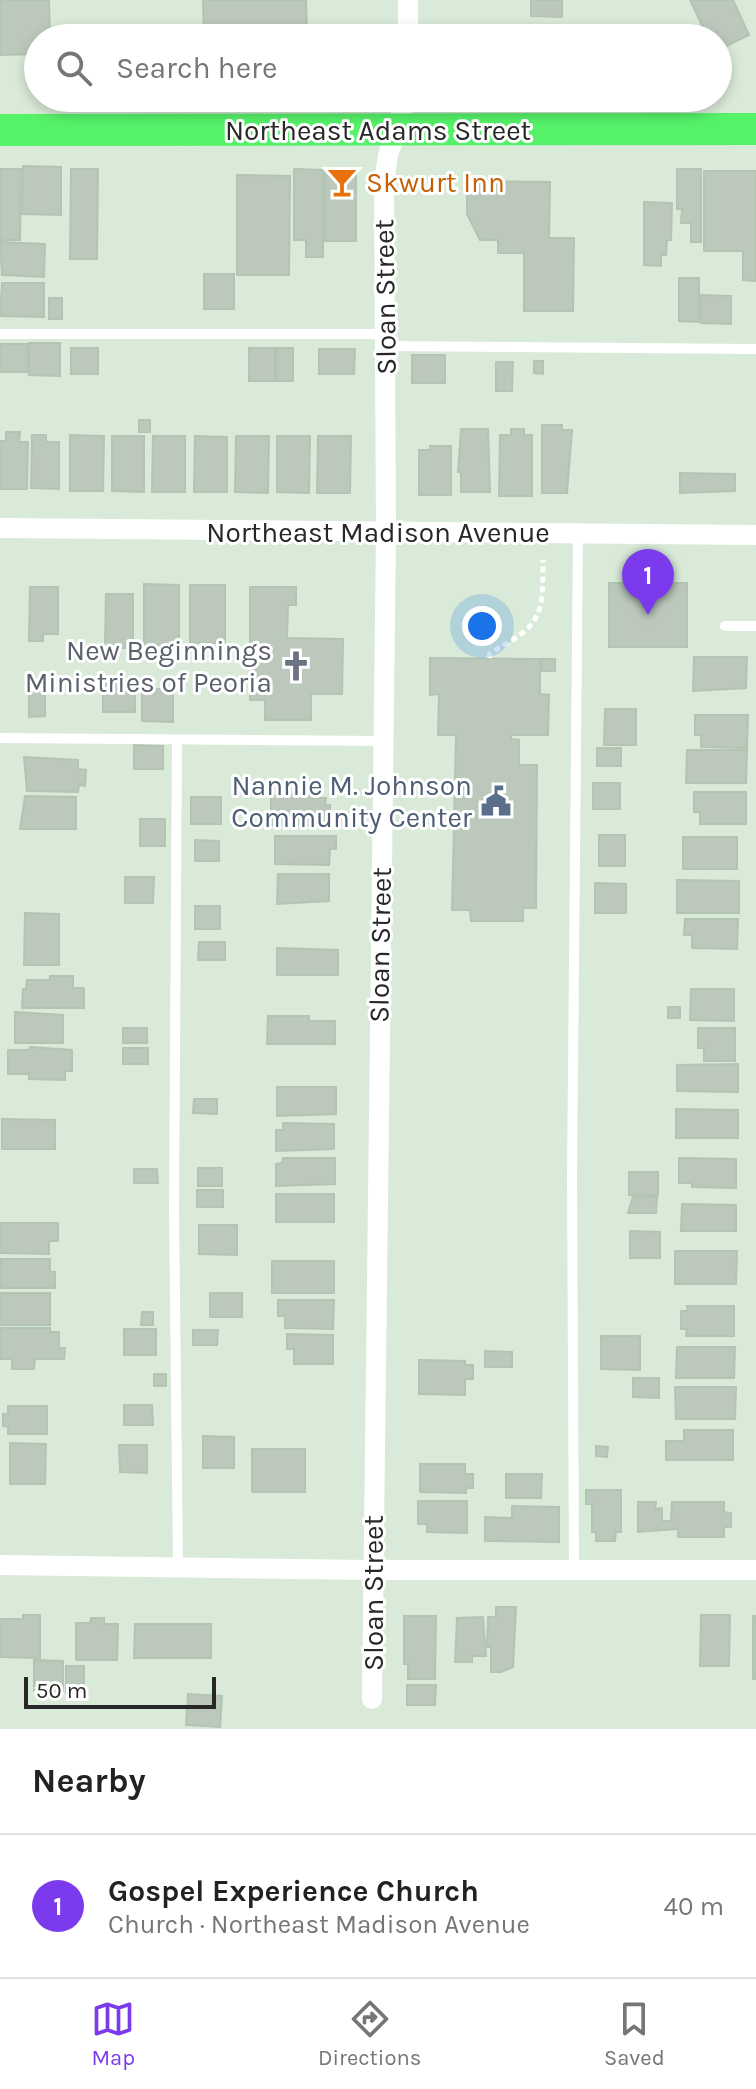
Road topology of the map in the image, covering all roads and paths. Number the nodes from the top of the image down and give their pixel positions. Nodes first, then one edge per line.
1 (408, 0) edge
2 (408, 24) edge
3 (402, 112) edge
4 (756, 129) edge
5 (0, 130) edge
6 (397, 130) junction
7 (0, 334) edge
8 (387, 340) junction
9 (756, 349) edge
10 (0, 528) edge
11 (386, 533) junction
12 (578, 534) junction
13 (756, 535) edge
14 (543, 560) dead end
15 (725, 626) dead end
16 (756, 626) edge
17 (489, 658) dead end
18 (0, 738) edge
19 (177, 740) junction
20 (383, 741) junction
21 (0, 1565) edge
22 (178, 1567) junction
23 (372, 1570) junction
24 (574, 1570) junction
25 (756, 1570) edge
26 (372, 1699) dead end

1 - 2 street
3 - 6 street, Sloan Street
4 - 6 main road, Northeast Adams Street
5 - 6 main road, Northeast Adams Street
6 - 8 street, Sloan Street
7 - 8 lane
8 - 9 lane
8 - 11 street, Sloan Street
10 - 11 street, Northeast Madison Avenue
11 - 12 street, Northeast Madison Avenue
11 - 20 street, Sloan Street
12 - 13 street, Northeast Madison Avenue
12 - 24 lane
14 - 17 path
15 - 16 lane
18 - 19 lane
19 - 20 lane
19 - 22 lane
20 - 23 street, Sloan Street
21 - 22 street
22 - 23 street
23 - 24 street
23 - 26 street, Sloan Street
24 - 25 street

